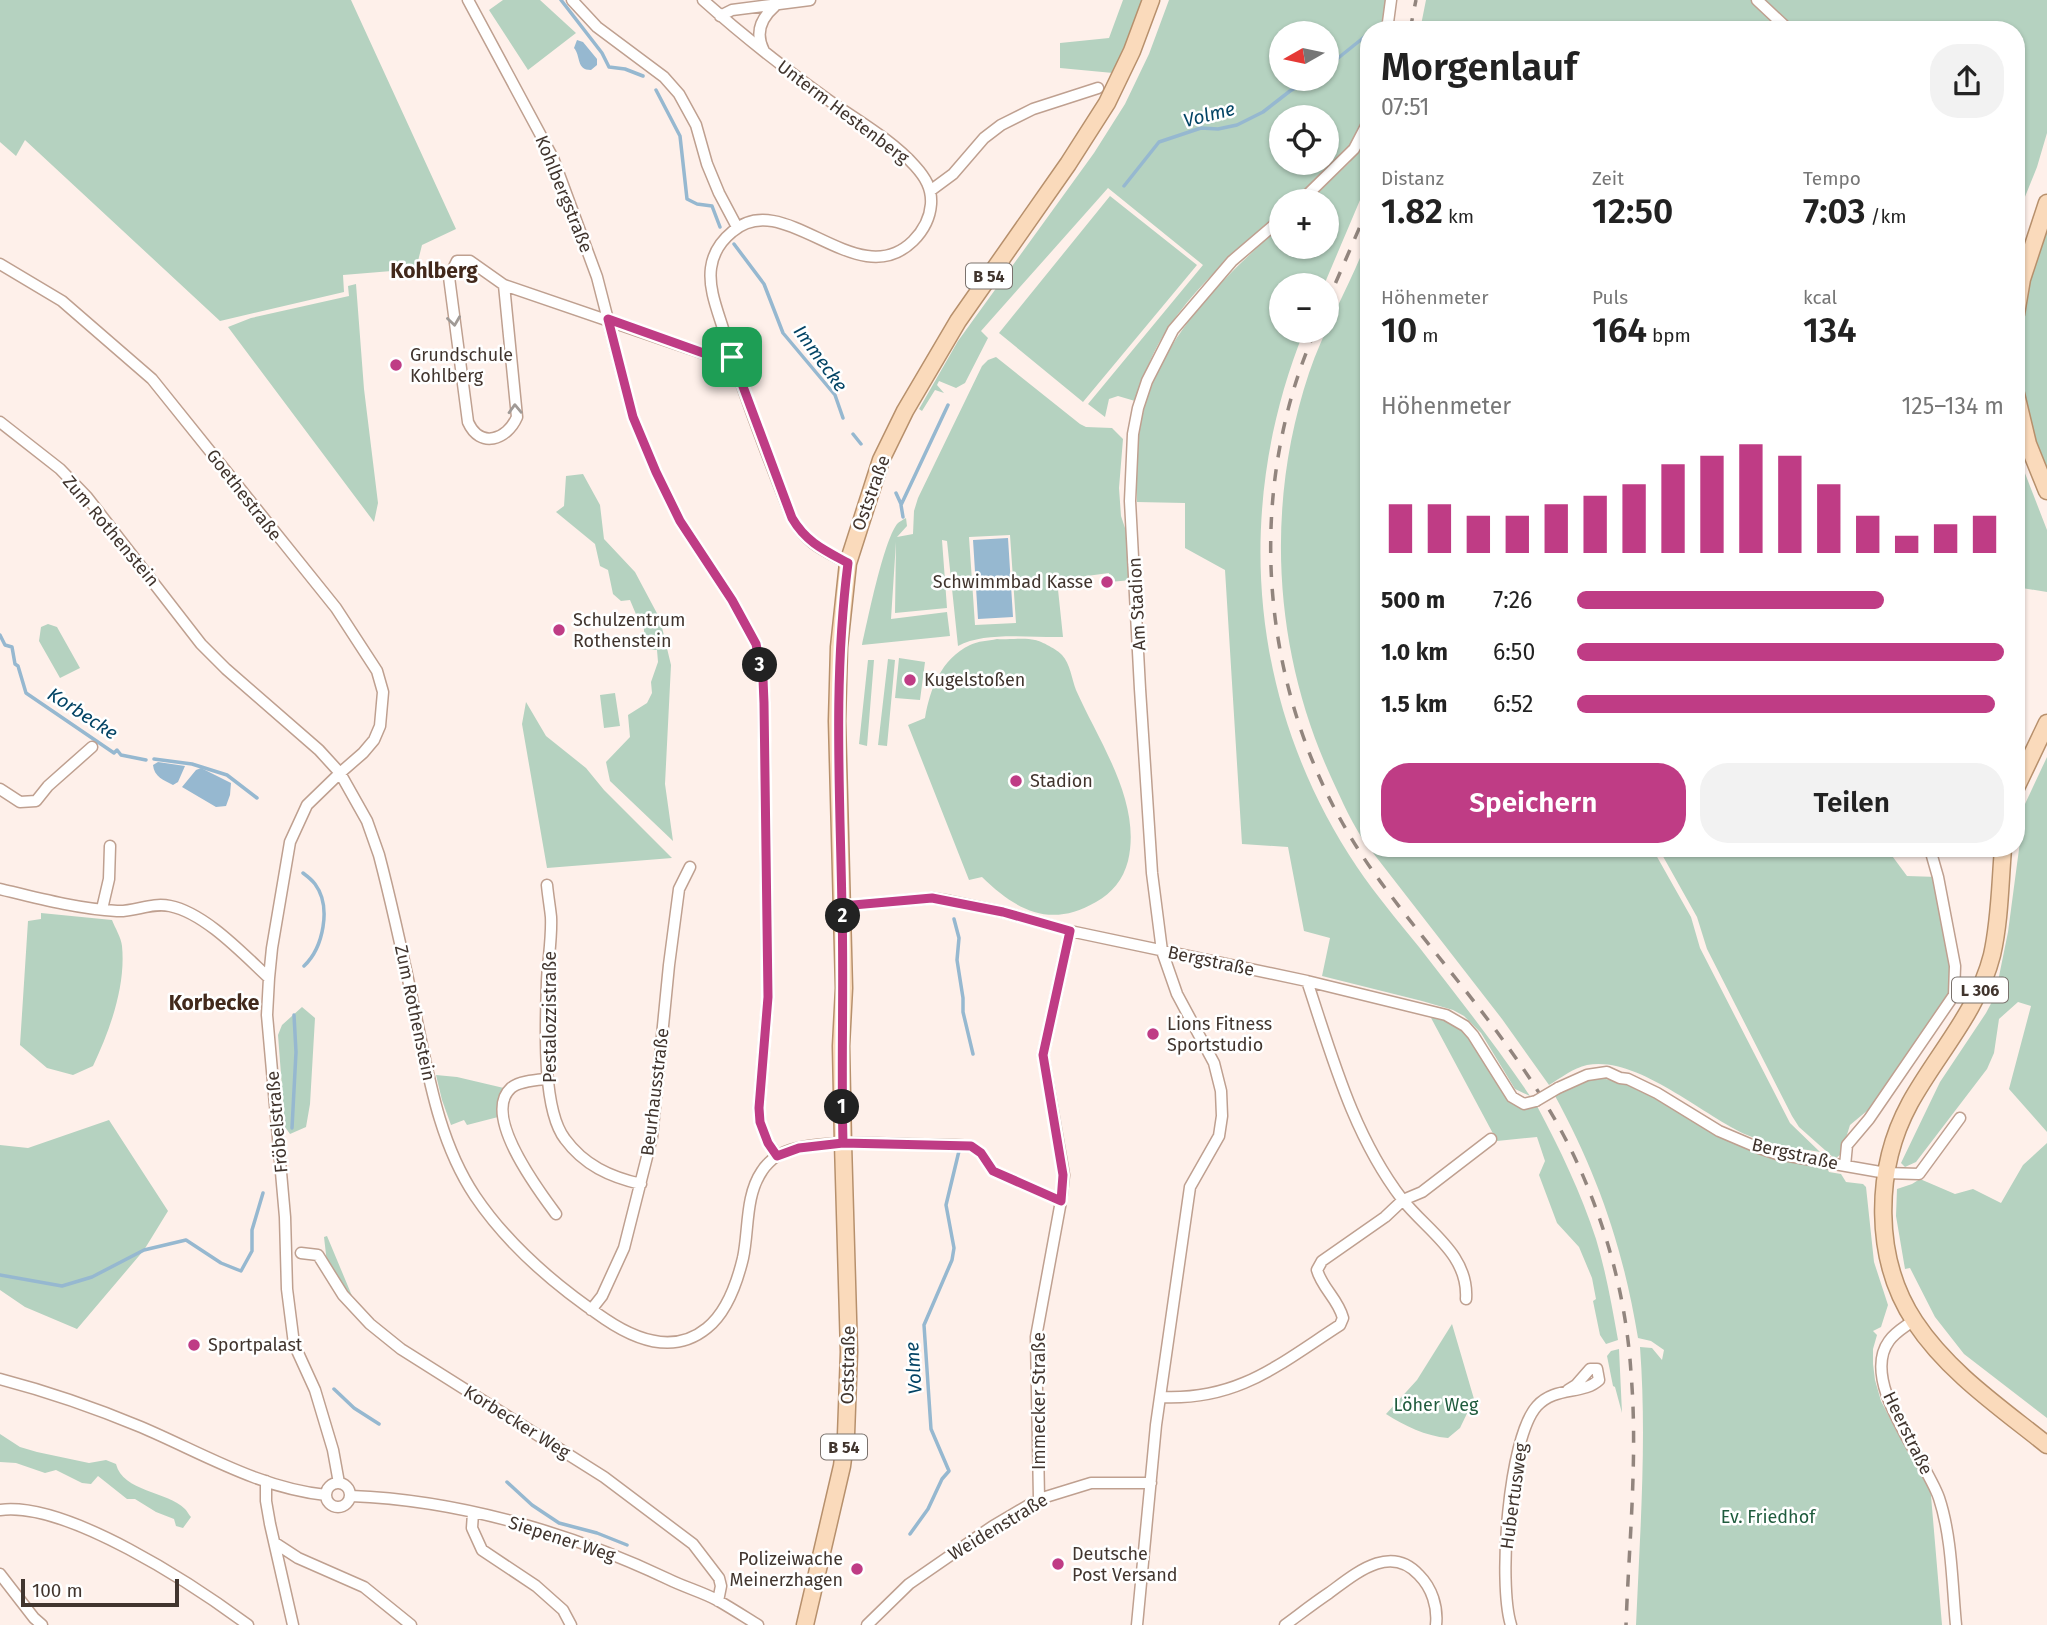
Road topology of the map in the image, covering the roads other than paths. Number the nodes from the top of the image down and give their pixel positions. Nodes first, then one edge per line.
1 (468, 0) edge
2 (572, 0) edge
3 (703, 0) edge
4 (810, 0) edge
5 (1151, 0) edge
6 (1391, 0) edge
7 (1757, 0) edge
8 (775, 6) junction
9 (720, 16) junction
10 (1388, 21) edge
11 (1779, 21) edge
12 (766, 54) junction
13 (1098, 88) dead end
14 (1360, 136) edge
15 (1313, 189) edge
16 (930, 191) junction
17 (2047, 203) edge
18 (737, 227) junction
19 (1269, 230) edge
20 (0, 264) edge
21 (2025, 270) edge
22 (504, 285) junction
23 (608, 319) junction
24 (732, 357) junction
25 (0, 422) edge
26 (2025, 432) edge
27 (2047, 491) edge
28 (848, 563) junction
29 (2047, 723) edge
30 (92, 747) dead end
31 (2025, 769) edge
32 (340, 773) junction
33 (0, 789) edge
34 (110, 846) dead end
35 (1932, 857) edge
36 (2002, 857) edge
37 (690, 867) dead end
38 (547, 885) dead end
39 (0, 888) edge
40 (842, 906) junction
41 (102, 909) junction
42 (1070, 931) junction
43 (1162, 951) junction
44 (270, 978) junction
45 (1307, 981) junction
46 (547, 1079) junction
47 (1960, 1118) dead end
48 (1491, 1139) dead end
49 (843, 1143) junction
50 (777, 1156) junction
51 (1845, 1166) junction
52 (1886, 1173) junction
53 (641, 1184) junction
54 (1403, 1200) junction
55 (1061, 1201) junction
56 (556, 1214) dead end
57 (301, 1253) dead end
58 (1466, 1299) dead end
59 (591, 1310) junction
60 (1914, 1320) junction
61 (0, 1379) edge
62 (1568, 1390) dead end
63 (1160, 1397) junction
64 (2047, 1445) edge
65 (266, 1482) junction
66 (339, 1483) junction
67 (1151, 1483) junction
68 (326, 1495) junction
69 (351, 1496) junction
70 (1039, 1499) junction
71 (0, 1510) edge
72 (473, 1513) junction
73 (275, 1543) junction
74 (0, 1574) edge
75 (718, 1601) junction
76 (42, 1625) edge
77 (248, 1625) edge
78 (293, 1625) edge
79 (411, 1625) edge
80 (571, 1625) edge
81 (758, 1625) edge
82 (805, 1625) edge
83 (867, 1625) edge
84 (1138, 1625) edge
85 (1285, 1625) edge
86 (1436, 1625) edge
87 (1511, 1625) edge
88 (1956, 1625) edge

1 - 23 street, Kohlbergstraße
2 - 18 street
3 - 9 street, Unterm Hestenberg
4 - 8 street
5 - 28 main road, Oststraße / B 54
6 - 10 street
7 - 11 street
8 - 9 street
8 - 12 street, Unterm Hestenberg
9 - 12 street, Unterm Hestenberg
12 - 16 street, Unterm Hestenberg
13 - 16 street
14 - 15 street
16 - 18 street
17 - 21 main road
18 - 24 street
19 - 43 street, Am Stadion
20 - 32 street, Goethestraße
22 -> 22 street
22 - 23 street
23 - 24 street
23 - 50 street, Kohlbergstraße
24 - 28 street
25 - 32 street, Zum Rothenstein
26 - 27 main road
28 - 40 main road, Oststraße / B 54
29 - 31 main road
30 - 33 street
32 - 44 street, Fröbelstraße
32 - 59 street, Zum Rothenstein
34 - 41 street
35 - 51 street
36 - 52 main road, L 306
37 - 53 street, Beurhausstraße
38 - 46 street, Pestalozzistraße
39 - 41 street
40 - 42 street, Bergstraße
40 - 49 main road, Oststraße / B 54
41 - 44 street
42 - 43 street, Bergstraße
42 - 55 street, Immecker Straße
43 - 45 street, Bergstraße
43 - 63 street
44 - 66 street, Fröbelstraße
45 - 51 street, Bergstraße, bridge
45 - 54 street
46 - 53 street, Pestalozzistraße
46 - 56 street
47 - 52 street
48 - 54 street
49 - 50 street
49 - 55 street
49 - 82 main road, Oststraße / B 54
50 - 59 street, Zum Rothenstein
51 - 52 street, Bergstraße
52 - 60 main road, L 306
53 - 59 street, Beurhausstraße
54 - 58 street
54 - 63 street
55 - 70 street, Immecker Straße
57 - 75 street, Korbecker Weg
60 - 64 main road, L 306
60 - 88 street, Heerstraße
61 - 65 street, Siepener Weg
62 - 87 street, Hubertusweg
63 - 67 street
65 - 68 street, Siepener Weg
65 - 73 street
66 - 68 street
66 - 69 street
67 - 70 street, Weidenstraße
67 - 84 street
68 - 69 street, Siepener Weg
69 - 72 street, Siepener Weg
70 - 83 street, Weidenstraße
71 - 77 street
72 - 75 street, Siepener Weg
72 - 80 street
73 - 78 street
73 - 79 street
74 - 76 street
75 - 81 street, Siepener Weg
85 - 86 street

